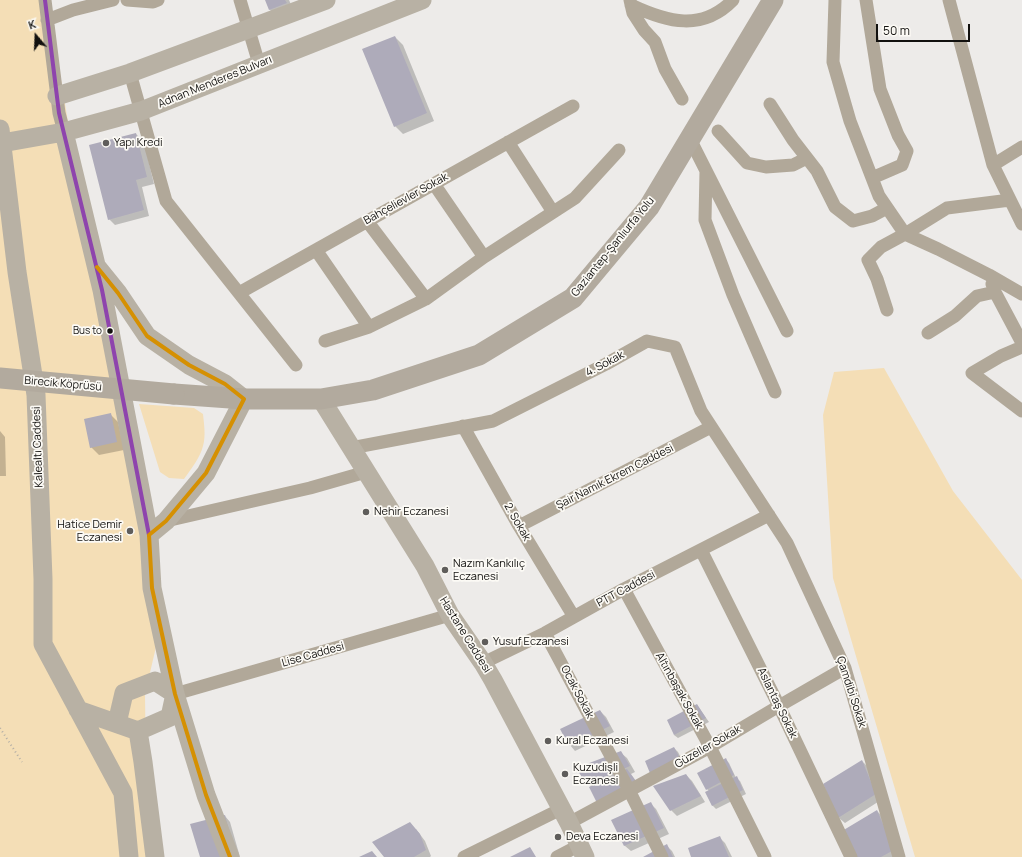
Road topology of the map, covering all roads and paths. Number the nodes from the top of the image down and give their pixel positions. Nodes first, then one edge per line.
1 (45, 0) edge
2 (113, 0) edge
3 (127, 0) edge
4 (158, 0) edge
5 (240, 0) edge
6 (326, 0) edge
7 (422, 0) edge
8 (733, 0) edge
9 (773, 0) edge
10 (835, 0) edge
11 (866, 0) edge
12 (950, 0) edge
13 (631, 2) edge
14 (47, 20) junction
15 (249, 29) junction
16 (259, 64) junction
17 (130, 73) junction
18 (57, 96) junction
19 (682, 99) dead end
20 (770, 104) dead end
21 (573, 106) dead end
22 (141, 111) junction
23 (718, 131) dead end
24 (66, 139) junction
25 (690, 139) junction
26 (2, 142) edge
27 (508, 142) junction
28 (1022, 147) edge
29 (619, 150) dead end
30 (807, 158) junction
31 (993, 166) junction
32 (706, 171) junction
33 (872, 178) junction
34 (434, 184) junction
35 (1010, 200) junction
36 (887, 208) junction
37 (553, 212) junction
38 (367, 221) junction
39 (1022, 224) edge
40 (905, 234) junction
41 (316, 250) junction
42 (484, 257) junction
43 (97, 267) junction
44 (989, 275) junction
45 (995, 292) junction
46 (239, 293) junction
47 (1022, 294) edge
48 (426, 299) junction
49 (887, 310) dead end
50 (369, 327) junction
51 (787, 331) dead end
52 (928, 333) dead end
53 (325, 341) dead end
54 (1022, 342) edge
55 (1022, 347) edge
56 (296, 365) dead end
57 (0, 378) edge
58 (776, 392) dead end
59 (174, 394) joint
60 (244, 399) junction
61 (322, 399) junction
62 (1022, 411) edge
63 (463, 426) junction
64 (711, 427) junction
65 (351, 448) junction
66 (366, 472) junction
67 (768, 516) junction
68 (166, 521) junction
69 (518, 526) junction
70 (149, 535) junction
71 (701, 550) junction
72 (624, 590) junction
73 (450, 615) junction
74 (574, 617) junction
75 (545, 633) junction
76 (483, 663) junction
77 (845, 668) junction
78 (175, 694) junction
79 (779, 706) junction
80 (78, 710) junction
81 (117, 723) junction
82 (0, 728) edge
83 (138, 731) junction
84 (710, 747) junction
85 (22, 762) dead end
86 (630, 790) junction
87 (565, 816) junction
88 (583, 851) edge
89 (129, 857) edge
90 (155, 857) edge
91 (230, 857) edge
92 (464, 857) edge
93 (557, 857) edge
94 (662, 857) edge
95 (765, 857) edge
96 (851, 857) edge
97 (899, 857) edge

1 - 14 street
2 - 14 street
3 - 4 street
5 - 15 street
6 - 15 street
7 - 16 street, Adnan Menderes Bulvarı
8 - 13 street
9 - 25 main road, Gaziantep-Şanlıurfa Yolu
10 - 33 street
11 - 33 street
12 - 31 street
13 - 19 street
14 - 18 street
15 - 16 street
15 - 17 street
16 - 22 street, Adnan Menderes Bulvarı
17 - 18 street
17 - 22 street
18 - 24 street
20 - 30 street
21 - 27 street, Bahçelievler Sokak
22 - 24 street, Adnan Menderes Bulvarı
22 - 46 street
23 - 30 street
24 - 26 street, Adnan Menderes Bulvarı
24 - 43 street
25 - 32 street
25 - 61 main road, Gaziantep-Şanlıurfa Yolu
26 - 80 street, Kalealtı Caddesi
27 - 34 street, Bahçelievler Sokak
27 - 37 street
28 - 31 street
29 - 37 street
30 - 36 street
31 - 35 street
32 - 51 street
32 - 58 street
33 - 36 street
34 - 38 street, Bahçelievler Sokak
34 - 42 street
35 - 39 street
35 - 40 street
36 - 40 street
37 - 42 street
38 - 41 street, Bahçelievler Sokak
38 - 48 street
40 - 44 street
40 - 49 street
41 - 46 street, Bahçelievler Sokak
41 - 50 street
42 - 48 street
43 - 60 street
43 - 70 street
44 - 45 street
44 - 47 street
45 - 52 street
45 - 54 street
46 - 56 street
48 - 50 street
50 - 53 street
55 - 62 street
57 - 59 main road, Birecik Köprüsü, bridge
59 - 60 main road, Gaziantep-Şanlıurfa Yolu
60 - 61 main road, Gaziantep-Şanlıurfa Yolu
60 - 68 street
61 - 65 street, Hastane Caddesi
63 - 64 street, 4. Sokak
63 - 65 street, 4. Sokak
63 - 69 street, 2. Sokak
64 - 67 street, 4. Sokak
64 - 69 street, Şair Namık Ekrem Caddesi
65 - 66 street, Hastane Caddesi
66 - 68 street
66 - 73 street, Hastane Caddesi
67 - 71 street, PTT Caddesi
67 - 77 street, Çamdibi Sokak
68 - 70 street
69 - 74 street, 2. Sokak
70 - 78 street
71 - 72 street, PTT Caddesi
71 - 79 street, Aslantaş Sokak
72 - 74 street, PTT Caddesi
72 - 84 street, Altınbaşak Sokak
73 - 76 street, Hastane Caddesi
73 - 78 street, Lise Caddesi
74 - 75 street, PTT Caddesi
75 - 76 street, PTT Caddesi
75 - 86 street, Ocak Sokak
76 - 87 street, Hastane Caddesi
77 - 79 street, Güzeller Sokak
77 - 97 street, Çamdibi Sokak
78 - 81 street
78 - 83 street
78 - 91 street
79 - 84 street, Güzeller Sokak
79 - 96 street, Aslantaş Sokak
80 - 81 street
80 - 89 street, Kalealtı Caddesi
81 - 83 street
82 - 85 path
83 - 90 street
84 - 86 street, Güzeller Sokak
84 - 95 street, Altınbaşak Sokak
86 - 87 street, Güzeller Sokak
86 - 94 street, Ocak Sokak
87 - 88 street, Hastane Caddesi
87 - 92 street, Güzeller Sokak
88 - 93 street

